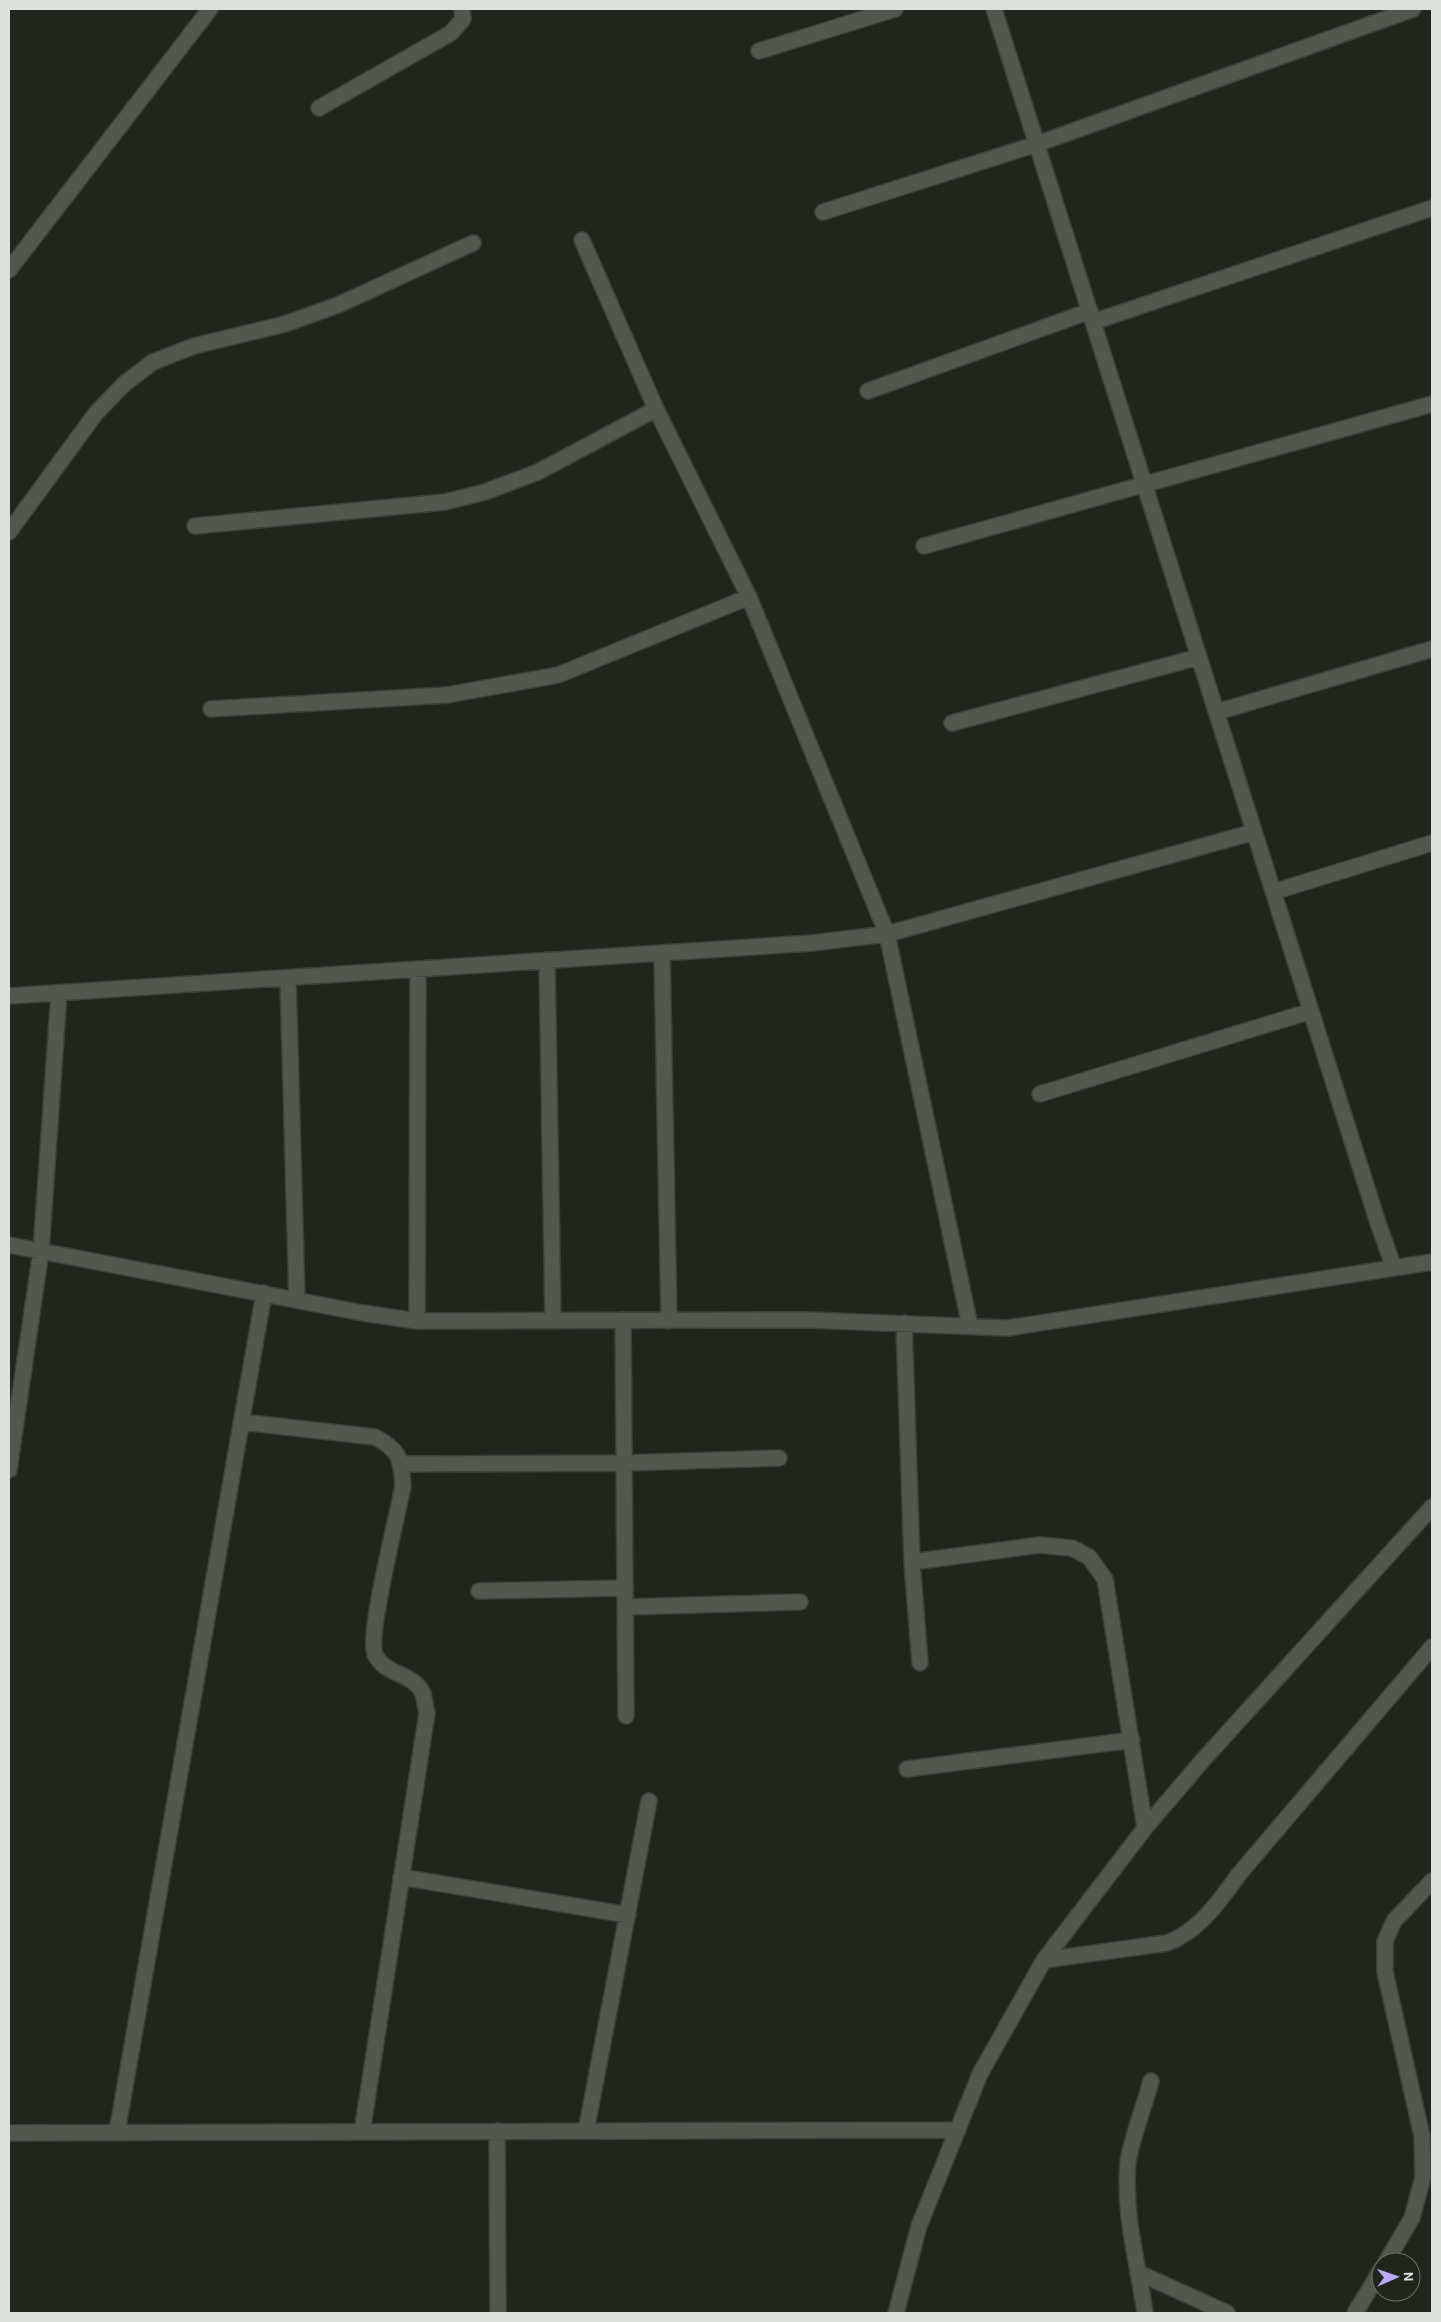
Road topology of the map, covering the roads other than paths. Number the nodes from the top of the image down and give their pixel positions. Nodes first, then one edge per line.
1 (210, 9) edge
2 (462, 9) edge
3 (895, 9) edge
4 (994, 9) edge
5 (1413, 9) edge
6 (759, 52) dead end
7 (319, 108) dead end
8 (1037, 144) junction
9 (1432, 208) edge
10 (823, 212) dead end
11 (582, 240) dead end
12 (472, 243) dead end
13 (9, 270) edge
14 (1091, 317) junction
15 (868, 390) dead end
16 (1432, 404) edge
17 (656, 409) junction
18 (1145, 484) junction
19 (195, 526) dead end
20 (9, 532) edge
21 (924, 546) dead end
22 (749, 598) junction
23 (1432, 648) edge
24 (1199, 657) junction
25 (211, 709) dead end
26 (1217, 712) junction
27 (952, 723) dead end
28 (1254, 832) junction
29 (1432, 843) edge
30 (1273, 892) junction
31 (887, 934) junction
32 (662, 953) junction
33 (547, 960) junction
34 (418, 969) junction
35 (288, 978) junction
36 (59, 993) junction
37 (9, 996) edge
38 (1311, 1011) junction
39 (1040, 1094) dead end
40 (9, 1245) edge
41 (41, 1251) junction
42 (1432, 1262) edge
43 (1394, 1268) junction
44 (264, 1293) junction
45 (297, 1300) junction
46 (553, 1320) junction
47 (623, 1320) junction
48 (417, 1321) junction
49 (669, 1321) junction
50 (904, 1323) junction
51 (970, 1326) junction
52 (242, 1422) junction
53 (779, 1458) dead end
54 (624, 1463) junction
55 (401, 1464) junction
56 (9, 1470) edge
57 (1432, 1507) edge
58 (912, 1562) junction
59 (624, 1588) junction
60 (479, 1591) dead end
61 (800, 1602) dead end
62 (625, 1607) junction
63 (1432, 1647) edge
64 (920, 1663) dead end
65 (626, 1716) dead end
66 (1132, 1740) junction
67 (907, 1769) dead end
68 (649, 1801) dead end
69 (1145, 1828) junction
70 (401, 1877) junction
71 (1432, 1880) edge
72 (628, 1915) junction
73 (1044, 1960) junction
74 (1151, 2081) dead end
75 (958, 2130) junction
76 (498, 2131) junction
77 (116, 2132) junction
78 (362, 2132) junction
79 (586, 2132) junction
80 (9, 2133) edge
81 (1392, 2252) edge
82 (1139, 2273) junction
83 (1371, 2287) edge
84 (498, 2313) edge
85 (896, 2313) edge
86 (1144, 2313) edge
87 (1227, 2313) edge
88 (1355, 2313) edge

1 - 13 street
2 - 7 street
3 - 6 street
4 - 8 street
5 - 8 street
8 - 10 street
8 - 14 street
9 - 14 street
11 - 17 street
12 - 20 street
14 - 15 street
14 - 18 street
16 - 18 street
17 - 19 street
17 - 22 street
18 - 21 street
18 - 24 street
22 - 25 street
22 - 31 street
23 - 26 street
24 - 26 street
24 - 27 street
26 - 28 street
28 - 30 street
28 - 31 street
29 - 30 street
30 - 38 street
31 - 32 street
31 - 51 street
32 - 33 street
32 - 49 street
33 - 34 street
33 - 46 street
34 - 35 street
34 - 48 street
35 - 36 street
35 - 45 street
36 - 37 street
36 - 41 street
38 - 39 street
38 - 43 street
40 - 41 street
41 - 44 street
41 - 56 street
42 - 43 street
43 - 51 street
44 - 45 street
44 - 52 street
45 - 48 street
46 - 47 street
46 - 48 street
47 - 49 street
47 - 54 street
49 - 50 street
50 - 51 street
50 - 58 street
52 - 55 street
52 - 77 street
53 - 54 street
54 - 55 street
54 - 59 street
55 - 70 street
57 - 69 street
58 - 64 street
58 - 66 street
59 - 60 street
59 - 62 street
61 - 62 street
62 - 65 street
63 - 73 street
66 - 67 street
66 - 69 street
68 - 72 street
69 - 73 street
70 - 72 street
70 - 78 street
71 - 81 street
72 - 79 street
73 - 75 street
74 - 82 street
75 - 79 street
75 - 85 street
76 - 78 street
76 - 79 street
76 - 84 street
77 - 78 street
77 - 80 street
82 - 86 street
82 - 87 street
83 - 88 street

